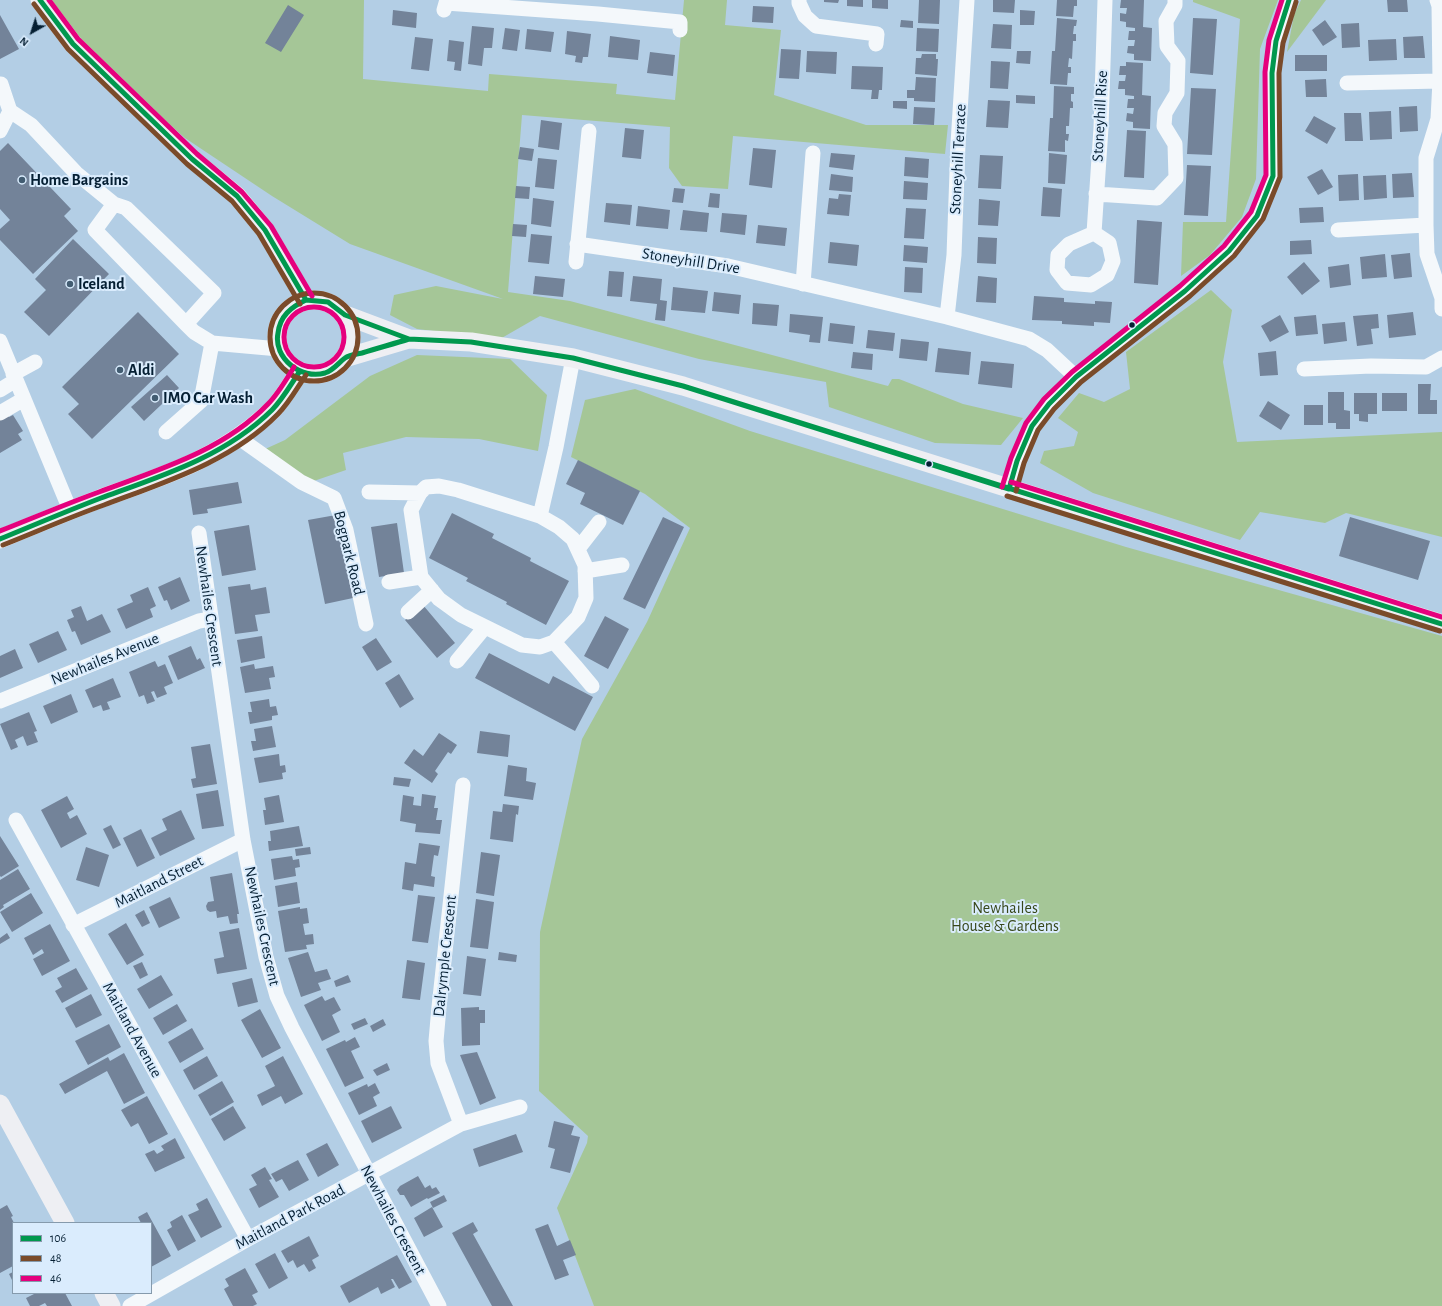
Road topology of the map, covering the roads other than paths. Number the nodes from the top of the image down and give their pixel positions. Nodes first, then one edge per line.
1 (40, 0) edge
2 (799, 0) edge
3 (967, 0) edge
4 (1106, 0) edge
5 (1175, 0) edge
6 (1288, 0) edge
7 (1437, 0) edge
8 (598, 7) edge
9 (444, 10) dead end
10 (680, 30) dead end
11 (876, 44) dead end
12 (1440, 81) junction
13 (1347, 83) dead end
14 (0, 85) edge
15 (10, 111) junction
16 (0, 131) edge
17 (589, 131) dead end
18 (813, 153) dead end
19 (1096, 194) junction
20 (114, 204) junction
21 (1426, 225) junction
22 (1338, 230) dead end
23 (1094, 233) dead end
24 (578, 244) junction
25 (576, 262) dead end
26 (803, 284) junction
27 (306, 300) junction
28 (1442, 309) edge
29 (345, 315) junction
30 (947, 317) junction
31 (186, 324) junction
32 (409, 339) junction
33 (0, 343) edge
34 (212, 343) junction
35 (279, 349) junction
36 (345, 358) junction
37 (573, 358) junction
38 (1442, 358) edge
39 (35, 362) dead end
40 (1304, 369) dead end
41 (300, 371) junction
42 (15, 377) junction
43 (1076, 377) junction
44 (0, 390) edge
45 (24, 399) junction
46 (0, 413) edge
47 (166, 432) dead end
48 (239, 438) junction
49 (1010, 489) junction
50 (369, 492) dead end
51 (420, 493) junction
52 (70, 510) junction
53 (540, 516) junction
54 (599, 522) dead end
55 (199, 533) dead end
56 (0, 539) edge
57 (578, 549) junction
58 (622, 564) dead end
59 (585, 571) junction
60 (421, 577) junction
61 (389, 582) dead end
62 (432, 590) junction
63 (408, 612) dead end
64 (211, 619) junction
65 (366, 624) dead end
66 (1442, 624) edge
67 (485, 627) junction
68 (554, 642) junction
69 (457, 661) dead end
70 (592, 686) dead end
71 (0, 701) edge
72 (464, 785) dead end
73 (16, 820) dead end
74 (244, 840) junction
75 (73, 925) junction
76 (0, 1104) edge
77 (520, 1107) dead end
78 (461, 1124) junction
79 (369, 1175) junction
80 (64, 1222) edge
81 (248, 1239) junction
82 (105, 1294) edge
83 (151, 1294) edge
84 (152, 1294) edge
85 (111, 1306) edge
86 (130, 1306) edge
87 (439, 1306) edge

1 - 27 main road
2 - 11 street
3 - 30 street, Stoneyhill Terrace
4 - 19 street, Stoneyhill Rise
5 - 19 street
6 - 43 street
7 - 12 street
8 - 9 street
8 - 10 street
12 - 13 street
12 - 21 street
14 - 15 street
15 - 16 street
15 - 20 street
17 - 24 street
18 - 26 street
19 - 23 street, Stoneyhill Rise
20 - 31 street
20 - 31 street
21 - 22 street
21 - 28 street
24 - 25 street
24 - 26 street, Stoneyhill Drive
26 - 30 street, Stoneyhill Drive
27 - 29 main road
27 - 35 main road
29 - 32 main road
29 - 36 main road
30 - 43 street, Stoneyhill Drive
31 - 34 street
32 - 36 main road
32 - 37 main road
33 - 42 street
34 - 35 street
34 - 47 street
35 - 41 main road
36 - 41 main road
37 - 49 main road
37 - 53 street
38 - 40 street
39 - 42 street
41 - 48 main road
42 - 44 street
42 - 45 street
43 - 49 street
45 - 46 street
45 - 52 street
48 - 52 main road
48 - 65 street, Bogpark Road
49 - 66 main road
50 - 51 street
51 - 53 street
51 - 60 street
52 - 56 main road
53 - 57 street
54 - 57 street
55 - 64 street, Newhailes Crescent
57 - 59 street
58 - 59 street
59 - 68 street
60 - 61 street
60 - 62 street
62 - 63 street
62 - 67 street
64 - 71 street, Newhailes Avenue
64 - 74 street, Newhailes Crescent
67 - 68 street
67 - 69 street
68 - 70 street
72 - 78 street, Dalrymple Crescent
73 - 75 street, Maitland Avenue
74 - 75 street, Maitland Street
74 - 79 street, Newhailes Crescent
75 - 81 street, Maitland Avenue
76 - 80 main road
77 - 78 street, Maitland Park Road
78 - 79 street, Maitland Park Road
79 - 81 street, Maitland Park Road
79 - 87 street, Newhailes Crescent
81 - 84 street, Maitland Park Road
82 - 85 main road
83 - 86 street, Maitland Park Road

